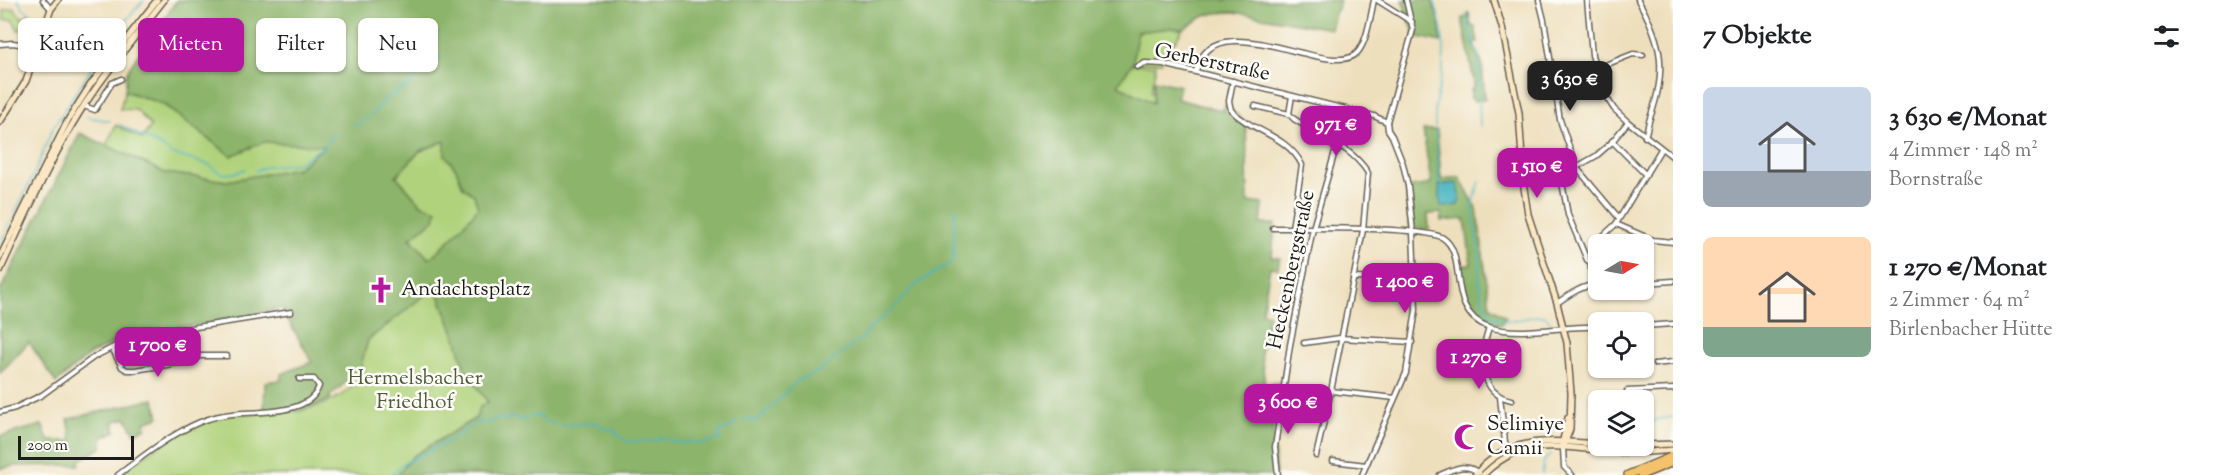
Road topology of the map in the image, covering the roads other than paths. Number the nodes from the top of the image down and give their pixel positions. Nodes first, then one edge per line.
1 (43, 0) edge
2 (58, 0) edge
3 (157, 0) edge
4 (164, 0) edge
5 (1376, 0) edge
6 (1406, 0) edge
7 (1494, 0) edge
8 (1539, 0) edge
9 (1587, 0) edge
10 (1638, 0) edge
11 (51, 9) junction
12 (48, 18) edge
13 (1412, 22) junction
14 (0, 44) edge
15 (18, 44) edge
16 (1643, 55) dead end
17 (1137, 67) dead end
18 (1595, 69) junction
19 (1196, 71) junction
20 (29, 72) edge
21 (121, 79) dead end
22 (1233, 81) junction
23 (1292, 96) junction
24 (84, 106) junction
25 (1256, 106) dead end
26 (1289, 114) junction
27 (1387, 122) junction
28 (1628, 122) junction
29 (0, 123) edge
30 (1645, 136) junction
31 (1612, 140) junction
32 (1341, 146) junction
33 (1661, 149) junction
34 (1673, 157) edge
35 (1576, 167) junction
36 (1646, 175) junction
37 (1619, 218) junction
38 (1616, 224) junction
39 (1273, 228) dead end
40 (1292, 228) junction
41 (1313, 228) junction
42 (1363, 230) junction
43 (1413, 232) junction
44 (1605, 234) edge
45 (1673, 243) edge
46 (0, 257) edge
47 (1588, 261) edge
48 (0, 271) edge
49 (1353, 278) junction
50 (1415, 280) junction
51 (1673, 281) edge
52 (1654, 282) edge
53 (1588, 286) edge
54 (1557, 303) junction
55 (291, 312) dead end
56 (1673, 324) edge
57 (1654, 325) edge
58 (1489, 327) junction
59 (1588, 328) edge
60 (1564, 329) junction
61 (1341, 338) junction
62 (1412, 342) junction
63 (1304, 343) dead end
64 (112, 348) junction
65 (227, 356) dead end
66 (1673, 362) edge
67 (1655, 364) dead end
68 (298, 379) dead end
69 (1673, 389) edge
70 (1654, 390) edge
71 (1331, 391) junction
72 (1500, 397) junction
73 (1395, 398) junction
74 (1512, 400) dead end
75 (1570, 409) junction
76 (0, 412) edge
77 (1569, 429) junction
78 (1584, 443) junction
79 (1588, 443) edge
80 (1564, 444) junction
81 (1673, 444) edge
82 (1654, 445) edge
83 (1508, 449) junction
84 (1673, 450) edge
85 (1316, 456) dead end
86 (1673, 456) edge
87 (1333, 461) dead end
88 (1673, 462) edge
89 (1366, 465) junction
90 (1479, 474) edge
91 (118, 475) edge
92 (1278, 475) edge
93 (1362, 475) edge
94 (1440, 475) edge
95 (1572, 475) edge
96 (1628, 475) edge
97 (1641, 475) edge

1 - 11 street
2 - 11 main road
3 - 46 main road
4 - 24 main road
5 - 13 street
5 - 19 street
6 - 13 street
7 - 54 main road
8 - 35 street
9 - 18 street
10 - 30 street
11 - 12 main road
13 - 27 street
14 - 15 street
16 - 18 street
17 - 19 street, Gerberstraße
18 - 28 street
19 - 22 street, Gerberstraße
20 - 29 main road
21 - 24 street
22 - 23 street, Gerberstraße
22 - 40 street
23 - 26 street
23 - 27 street, Gerberstraße
24 - 48 main road
25 - 26 street
26 - 32 street
27 - 43 street
28 - 30 street
28 - 31 street
30 - 33 street
31 - 35 street
31 - 36 street
32 - 41 street, Heckenbergstraße
32 - 42 street
33 - 34 street
33 - 36 street
35 - 37 street
35 - 47 street
36 - 37 street
37 - 38 street
38 - 44 street
38 - 45 street
39 - 40 street
40 - 41 street
41 - 42 street
41 - 92 street, Heckenbergstraße
42 - 43 street
42 - 49 street
43 - 50 street
43 - 58 street
49 - 50 street
49 - 61 street
50 - 62 street
51 - 52 street
53 - 54 street
54 - 60 main road
55 - 64 street
56 - 57 street
58 - 60 street
58 - 72 street
59 - 60 street
60 - 75 main road
61 - 62 street
61 - 63 street
61 - 71 street
62 - 73 street
64 - 65 street
64 - 76 street
66 - 67 street
68 - 91 street
69 - 70 street
71 - 73 street
71 - 85 street
72 - 74 street
72 - 83 street
73 - 89 street
75 - 77 main road
75 - 80 main road
77 - 78 main road
77 - 80 main road
78 - 79 main road
78 - 80 main road
80 - 83 main road
80 - 84 main road
80 - 90 main road
80 - 95 street
81 - 82 main road
83 - 90 main road
86 - 96 highway
87 - 89 street
88 - 97 highway
89 - 93 street
90 - 94 street

